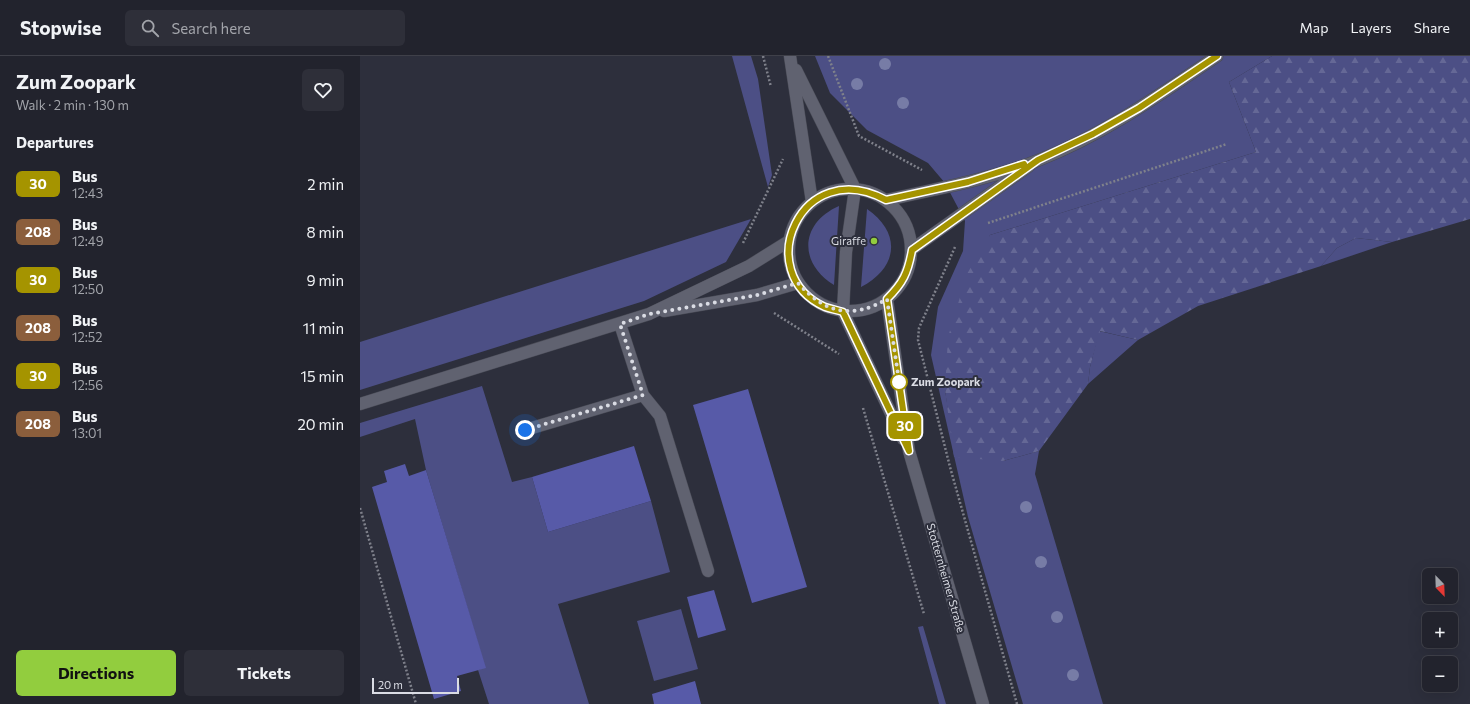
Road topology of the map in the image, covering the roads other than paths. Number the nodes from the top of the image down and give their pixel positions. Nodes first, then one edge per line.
1 (1217, 56) edge
2 (791, 58) edge
3 (1038, 160) junction
4 (856, 189) junction
5 (886, 200) junction
6 (812, 202) junction
7 (789, 242) junction
8 (912, 250) junction
9 (798, 283) junction
10 (887, 299) junction
11 (843, 312) junction
12 (649, 314) junction
13 (620, 324) junction
14 (643, 395) junction
15 (360, 404) edge
16 (525, 430) dead end
17 (909, 451) junction
18 (708, 571) dead end
19 (983, 704) edge

1 - 3 main road
2 - 4 main road
2 - 6 main road
3 - 5 main road
3 - 8 main road
4 - 5 main road
4 - 6 main road
4 - 11 main road
5 - 8 main road
6 - 7 main road
7 - 9 main road
7 - 12 main road
8 - 10 main road
9 - 11 main road
9 - 12 main road
10 - 11 main road
10 - 17 main road
11 - 17 main road
12 - 13 main road
13 - 14 main road
13 - 15 main road
14 - 16 main road
14 - 18 main road
17 - 19 main road, Stotternheimer Straße

